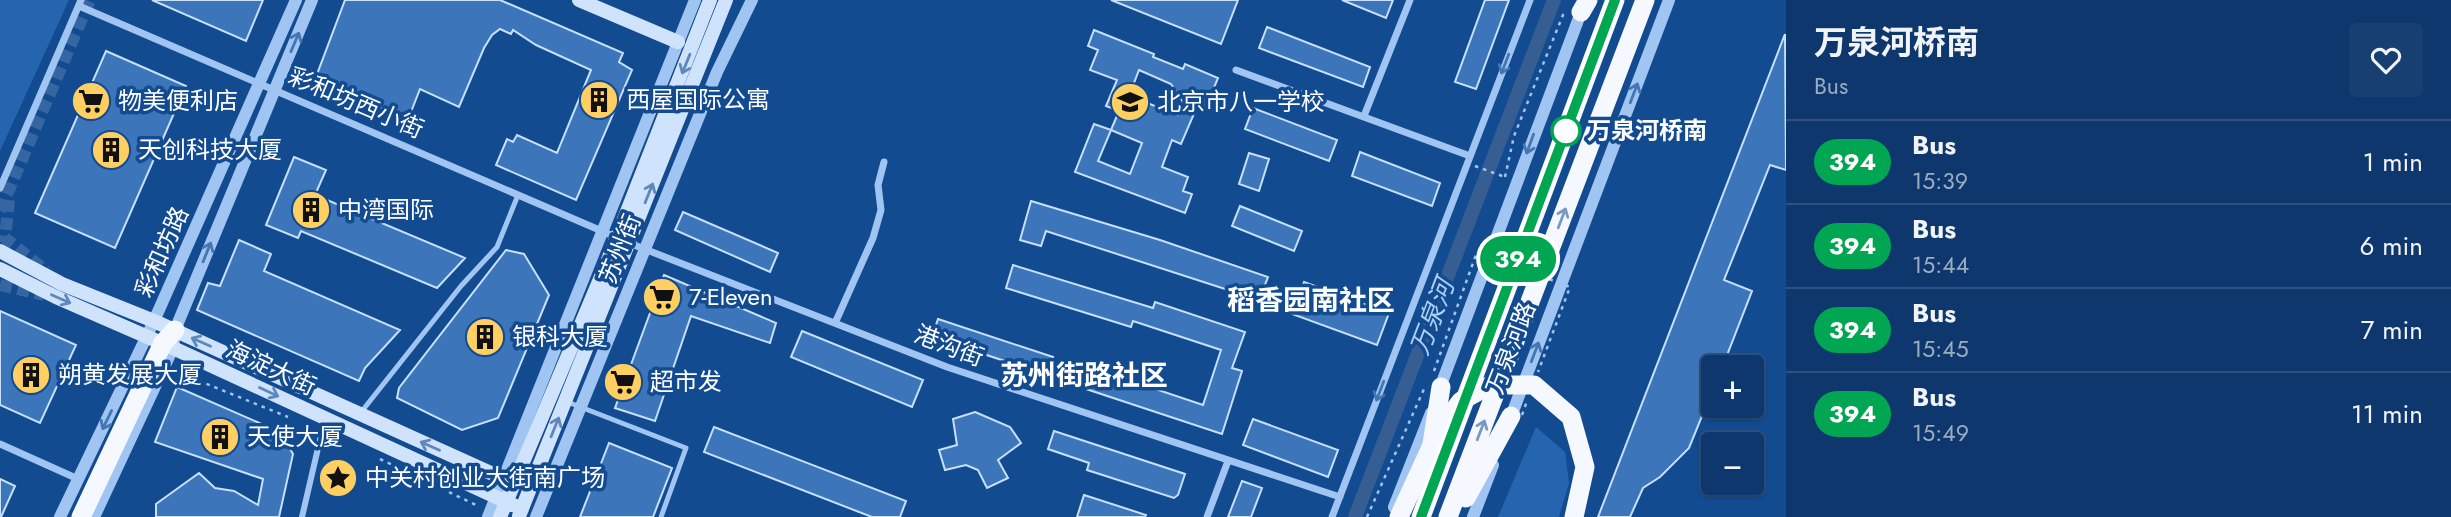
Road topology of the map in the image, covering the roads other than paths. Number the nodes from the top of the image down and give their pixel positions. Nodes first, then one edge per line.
1 (296, 0) edge
2 (312, 0) edge
3 (579, 0) edge
4 (695, 0) edge
5 (710, 0) edge
6 (726, 0) edge
7 (752, 0) edge
8 (1410, 0) edge
9 (1530, 0) edge
10 (1615, 0) edge
11 (1645, 0) edge
12 (1669, 0) edge
13 (80, 3) edge
14 (1580, 5) edge
15 (678, 42) junction
16 (1236, 70) dead end
17 (261, 83) junction
18 (275, 89) junction
19 (1364, 116) junction
20 (1469, 160) junction
21 (884, 162) dead end
22 (0, 188) edge
23 (518, 195) junction
24 (601, 231) junction
25 (623, 240) junction
26 (645, 249) junction
27 (0, 251) edge
28 (0, 269) edge
29 (154, 321) junction
30 (836, 321) junction
31 (164, 339) junction
32 (1432, 380) junction
33 (565, 401) junction
34 (580, 407) junction
35 (360, 414) junction
36 (1516, 415) junction
37 (324, 418) junction
38 (0, 444) edge
39 (1228, 461) junction
40 (78, 479) junction
41 (509, 481) junction
42 (529, 490) junction
43 (1339, 497) junction
44 (501, 500) junction
45 (485, 513) edge
46 (520, 513) edge
47 (1421, 515) edge
48 (60, 517) edge
49 (81, 517) edge
50 (94, 517) edge
51 (302, 517) edge
52 (500, 517) edge
53 (536, 517) edge
54 (661, 517) edge
55 (1207, 517) edge
56 (1332, 517) edge
57 (1390, 517) edge
58 (1399, 517) edge
59 (1448, 517) edge
60 (1455, 517) edge
61 (1473, 517) edge
62 (1574, 517) edge

1 - 17 street, 彩和坊路
18 -> 2 street, 彩和坊路
3 - 15 main road
4 - 15 street, 苏州街
5 -> 25 main road, 苏州街
25 -> 6 main road, 苏州街
7 - 26 street, 苏州街
8 - 19 street
9 -> 20 street
10 - 47 highway, 万泉河路
59 -> 11 highway, 万泉河路
36 -> 12 street, 万泉河路
13 - 17 street, 彩和坊西小街
13 - 22 street
14 -> 32 street
15 - 24 street, 苏州街
16 - 19 street
17 - 18 street, 彩和坊西小街
17 - 29 street, 彩和坊路
18 - 23 street, 彩和坊西小街
31 -> 18 street, 彩和坊路
19 - 20 street
20 -> 43 street
21 - 30 street
23 - 24 street, 彩和坊西小街
23 - 35 lane
24 - 25 street, 彩和坊西小街
24 - 41 street, 苏州街
25 - 26 street, 港沟街
25 - 33 main road, 苏州街
25 - 41 main road, 苏州街
26 - 30 street, 港沟街
26 - 34 street, 苏州街
27 - 29 main road, 海淀大街
28 -> 31 main road, 海淀大街
29 - 31 main road, 海淀大街
29 - 31 street, 彩和坊路
30 - 39 street, 港沟街
35 -> 31 main road, 海淀大街
31 -> 37 main road, 海淀大街
31 -> 40 street, 彩和坊路
31 - 49 highway
31 - 50 street, 彩和坊路
32 - 47 highway
32 - 57 street
33 - 34 lane
42 -> 33 main road, 苏州街
34 - 53 street, 苏州街
34 - 54 lane
41 -> 35 main road, 海淀大街
36 - 60 highway
36 - 61 street, 万泉河路
37 - 44 main road, 海淀大街
37 - 51 street
38 - 40 street
39 - 43 street, 港沟街
39 - 55 street
40 - 48 street, 彩和坊路
41 - 42 street
41 - 44 main road, 苏州街
42 - 46 main road, 苏州街
43 - 56 street
44 - 45 street, 苏州街
44 - 46 main road, 海淀大街
44 - 52 main road, 苏州街
58 - 62 highway, bridge

